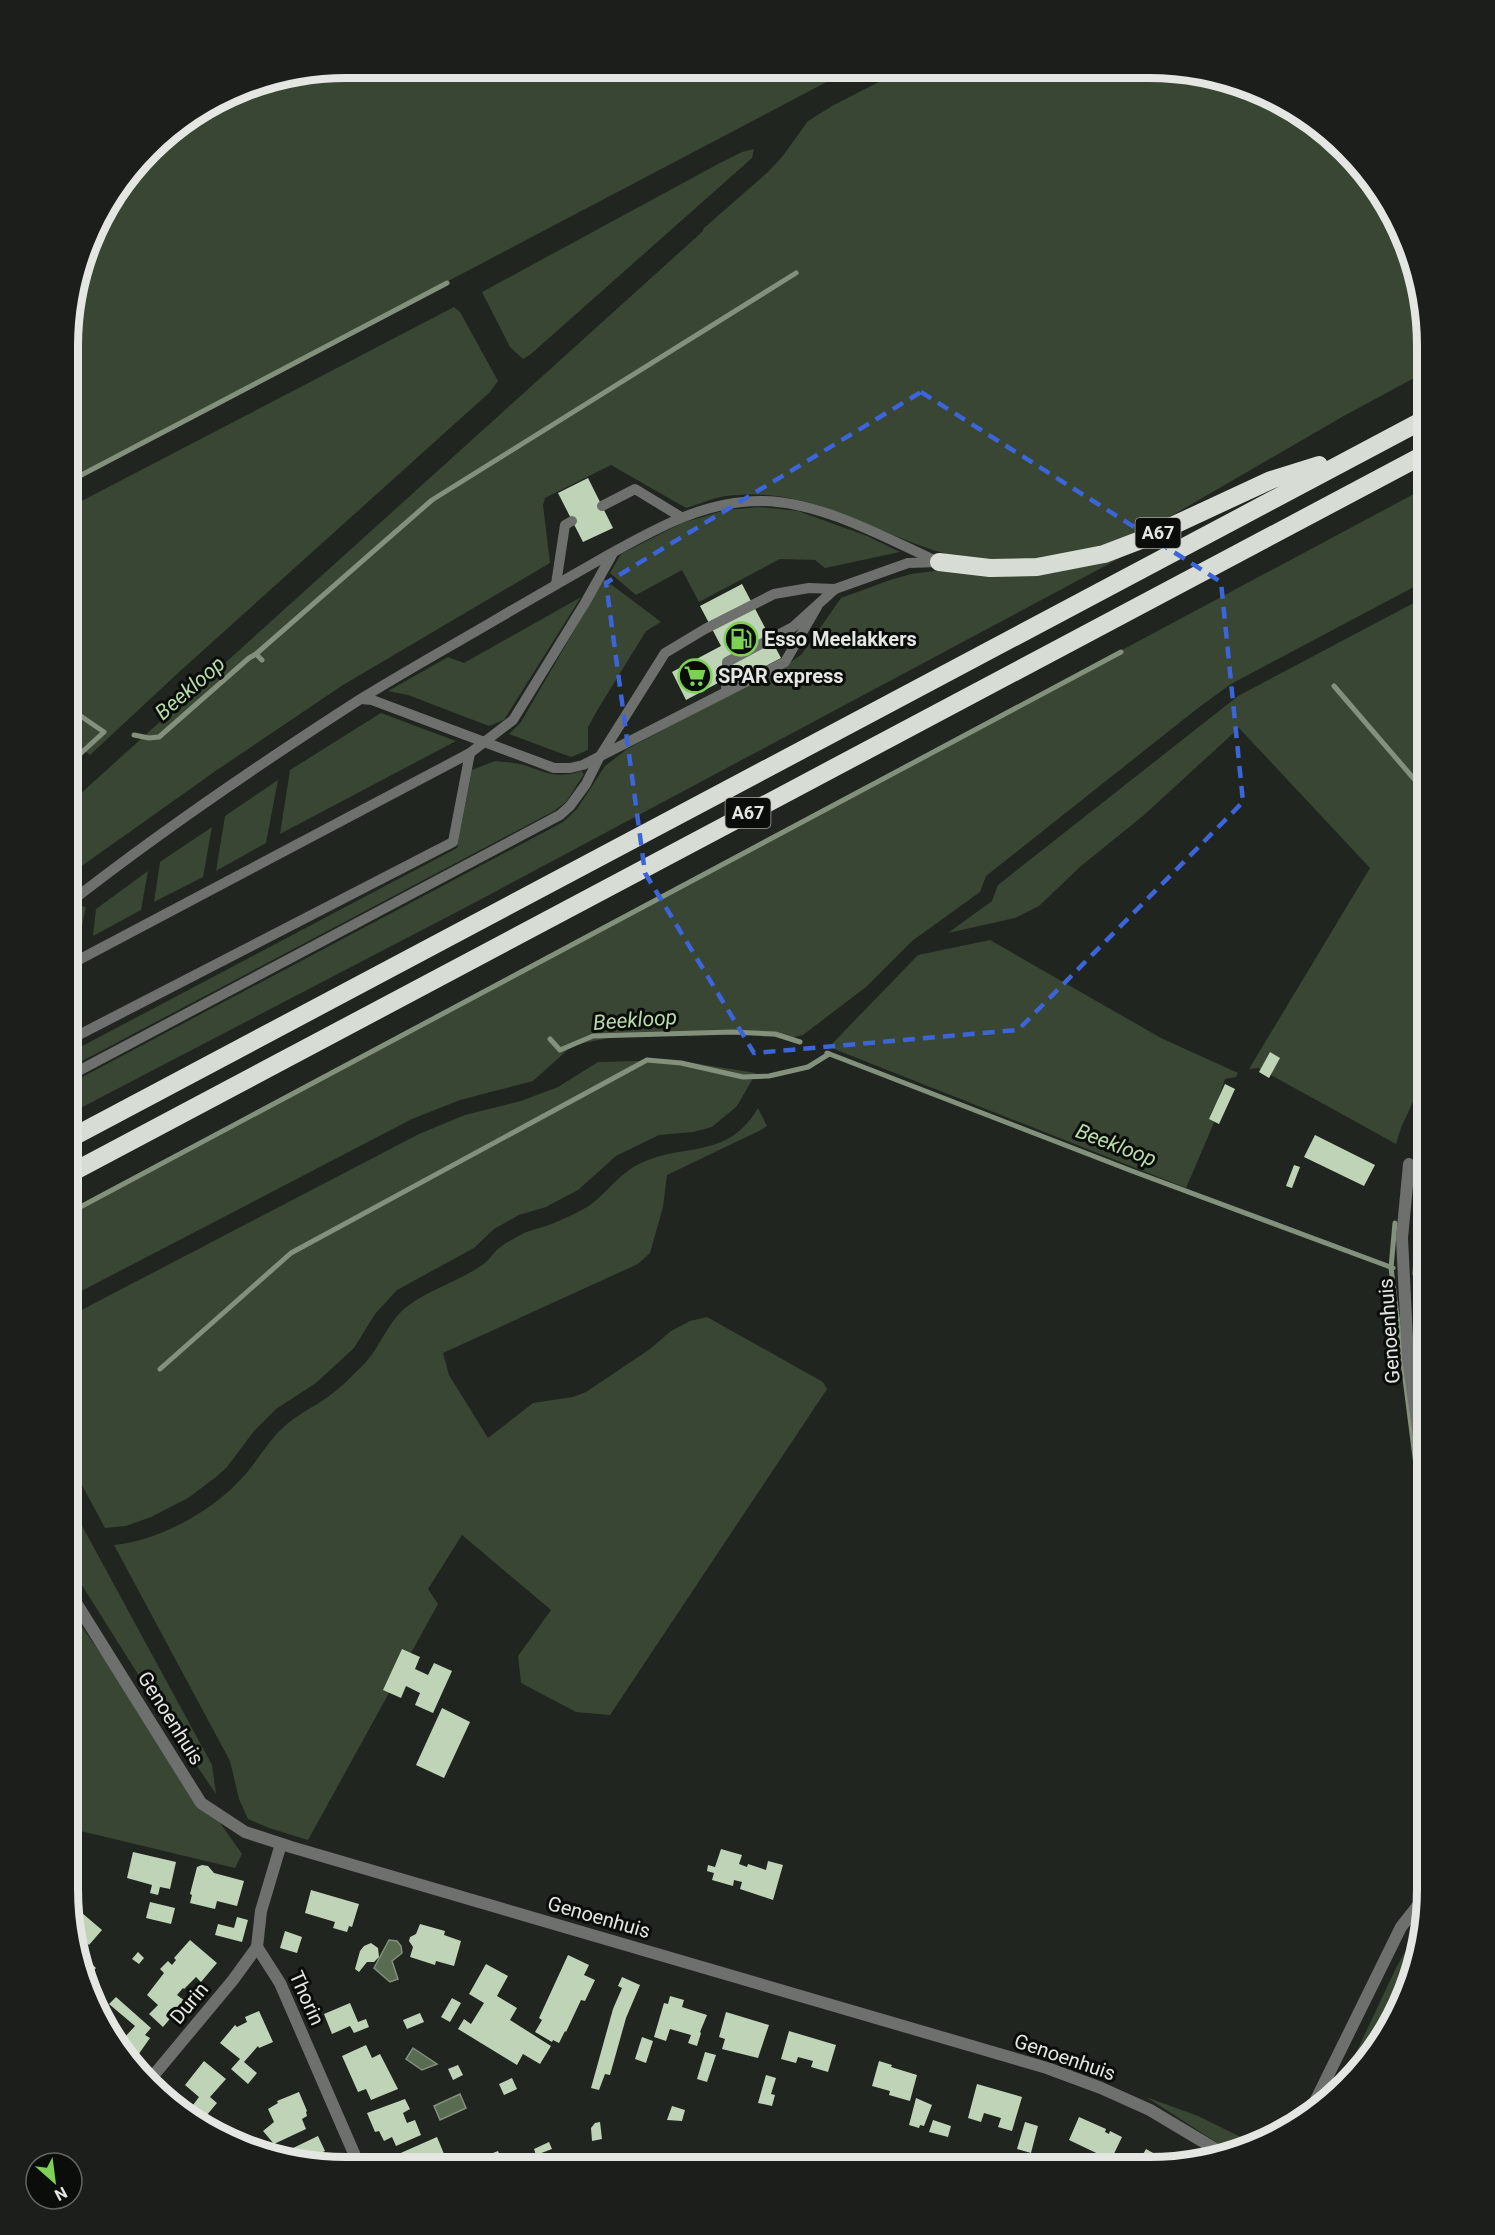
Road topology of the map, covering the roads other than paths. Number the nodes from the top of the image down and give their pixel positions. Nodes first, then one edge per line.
1 (1417, 423) edge
2 (1366, 450) junction
3 (1417, 458) edge
4 (602, 506) dead end
5 (681, 517) junction
6 (573, 521) dead end
7 (613, 553) junction
8 (939, 562) junction
9 (556, 584) junction
10 (835, 589) junction
11 (817, 607) junction
12 (726, 692) junction
13 (361, 699) junction
14 (485, 742) junction
15 (470, 753) junction
16 (599, 758) junction
17 (78, 896) edge
18 (78, 960) edge
19 (78, 1035) edge
20 (78, 1071) edge
21 (78, 1134) edge
22 (1409, 1164) dead end
23 (78, 1169) edge
24 (1417, 1416) edge
25 (78, 1606) edge
26 (281, 1844) junction
27 (1416, 1908) edge
28 (257, 1947) junction
29 (153, 2076) edge
30 (1317, 2098) edge
31 (1215, 2149) edge
32 (356, 2157) edge

1 - 2 highway, A67
2 - 8 highway, A67
2 - 21 highway, A67
3 - 23 highway, A67
4 - 5 lane
5 - 7 lane, A67
5 - 8 lane, A67
6 - 9 lane
7 - 9 lane, A67
7 - 14 lane
8 - 10 lane, A67
9 - 13 lane, A67
10 - 11 lane, A67
10 - 16 lane, A67
11 - 12 lane, A67
11 - 12 lane, A67
12 - 16 lane, A67
13 - 14 lane, A67
13 - 17 lane, A67
14 - 15 lane
14 - 16 lane, A67
15 - 18 lane
15 - 19 lane
16 - 20 lane, A67
22 - 24 street, Genoenhuis
25 - 26 street, Genoenhuis
26 - 28 street
26 - 31 street, Genoenhuis
27 - 30 street
28 - 29 street, Durin
28 - 32 street, Thorin

